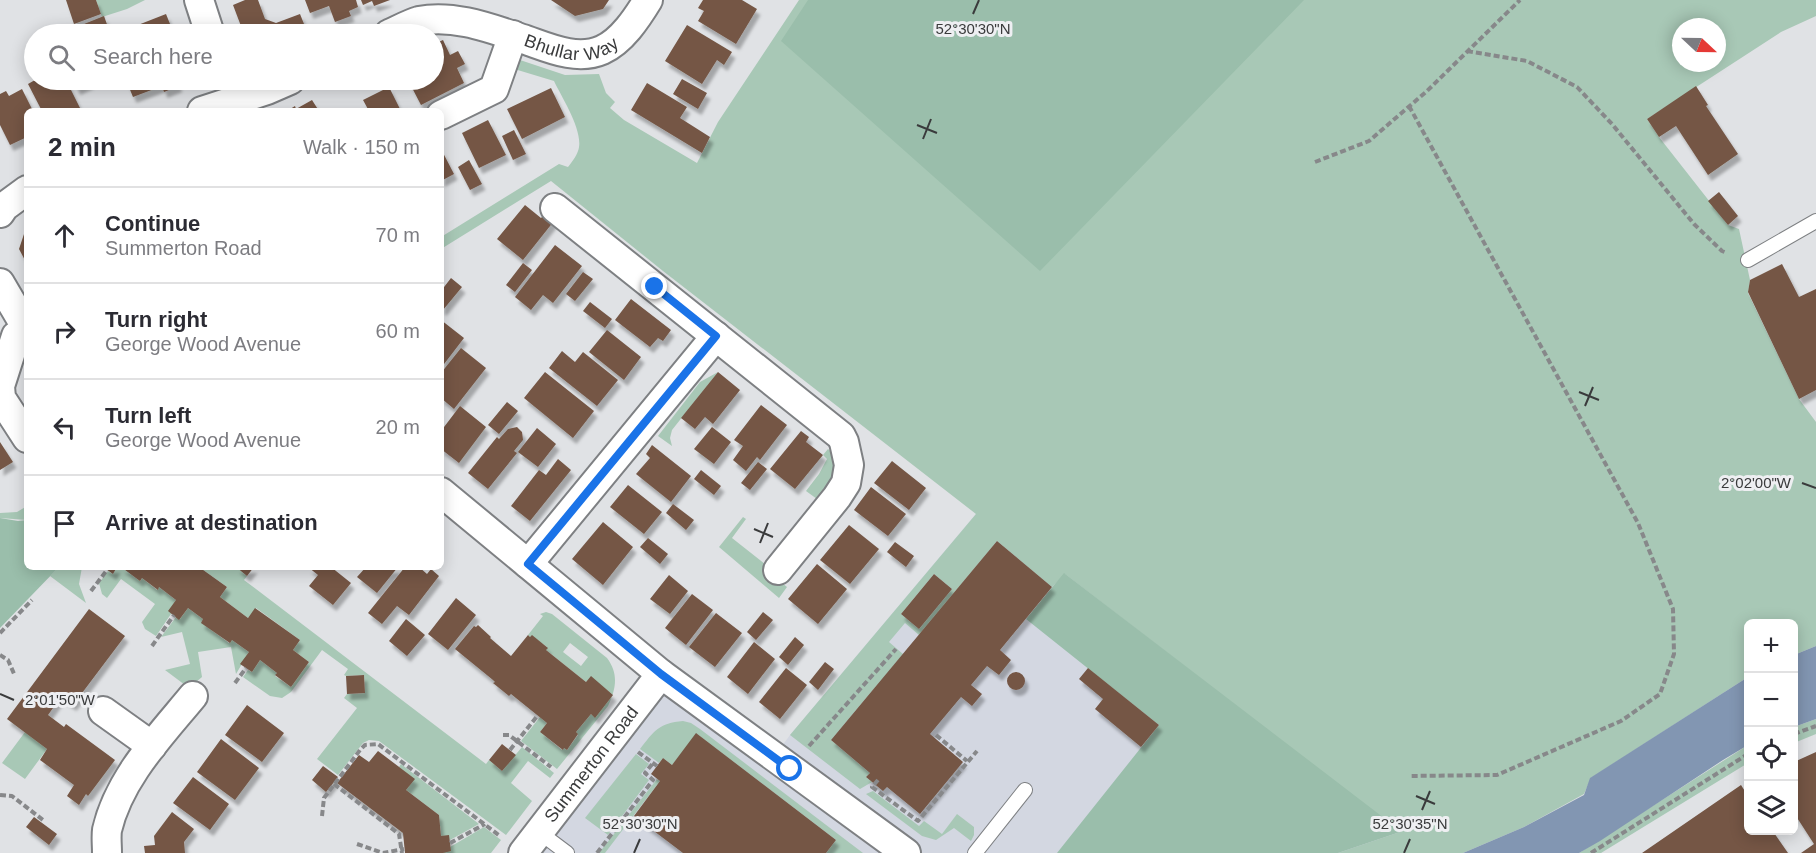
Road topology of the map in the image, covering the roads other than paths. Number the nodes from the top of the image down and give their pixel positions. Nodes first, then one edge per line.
1 (199, 0) edge
2 (648, 0) edge
3 (207, 24) edge
4 (412, 24) edge
5 (513, 35) junction
6 (267, 90) edge
7 (231, 97) edge
8 (208, 108) edge
9 (444, 114) edge
10 (24, 192) edge
11 (555, 208) dead end
12 (1, 209) edge
13 (1816, 221) edge
14 (1748, 260) road end
15 (0, 283) edge
16 (17, 335) edge
17 (716, 336) junction
18 (24, 433) edge
19 (444, 494) edge
20 (528, 564) junction
21 (778, 570) dead end
22 (661, 674) junction
23 (193, 696) dead end
24 (103, 711) dead end
25 (152, 746) junction
26 (1025, 790) dead end
27 (531, 842) edge
28 (107, 853) edge
29 (567, 853) edge
30 (906, 853) edge
31 (975, 853) edge

1 - 3 street
2 - 5 street, Bhullar Way
4 - 5 street, Bhullar Way
5 - 9 street, Bhullar Way
6 - 7 street
7 - 8 street
10 - 12 street
11 - 17 street
13 - 14 lane
15 - 16 street
16 - 18 street
17 - 20 street
17 - 21 street
19 - 20 street
20 - 22 street
22 - 27 street, Summerton Road
22 - 30 street
23 - 25 street
24 - 25 street
25 - 28 street
26 - 31 lane
27 - 29 lane

